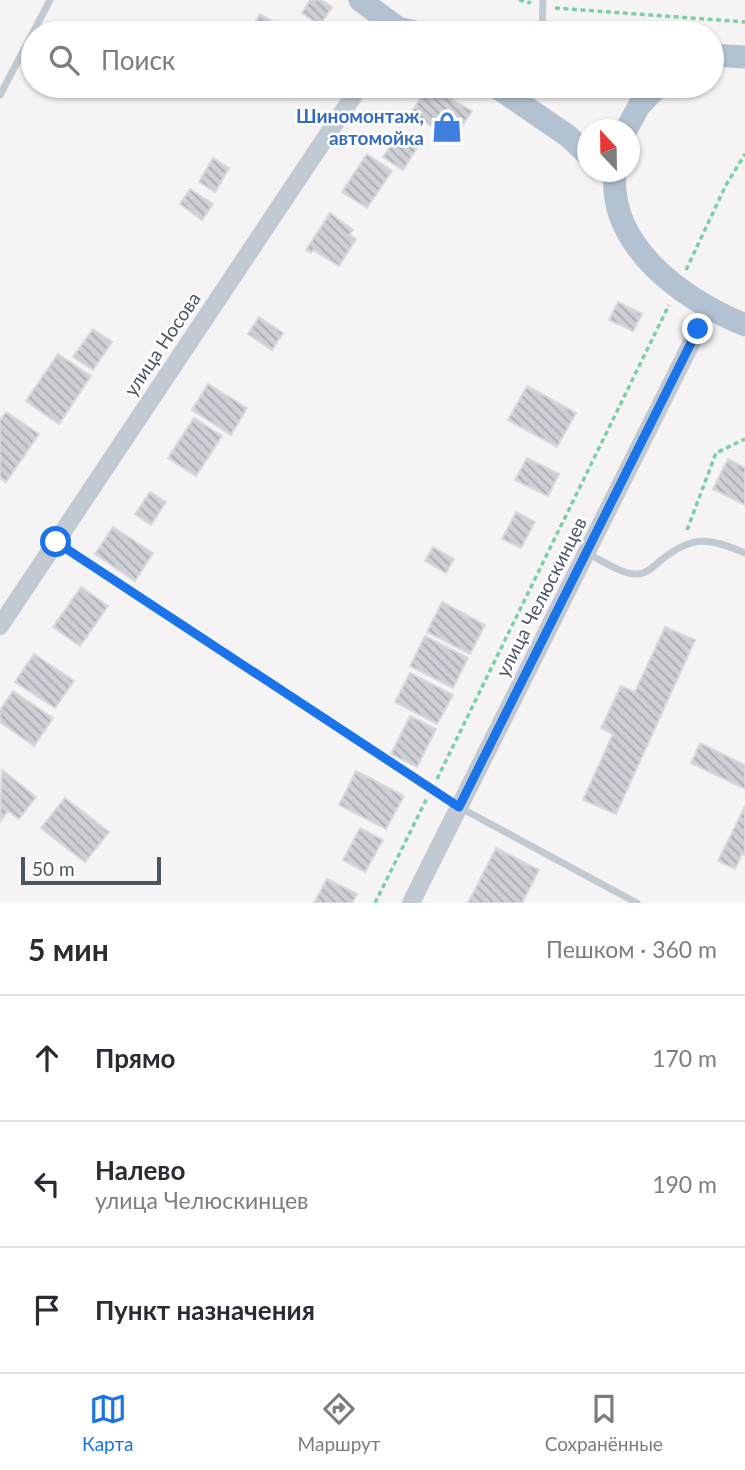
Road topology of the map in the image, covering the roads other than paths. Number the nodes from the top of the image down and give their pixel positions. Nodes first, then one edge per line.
1 (50, 0) edge
2 (360, 0) edge
3 (543, 3) edge
4 (39, 21) edge
5 (390, 21) edge
6 (542, 21) edge
7 (21, 55) edge
8 (724, 56) edge
9 (745, 57) edge
10 (0, 95) edge
11 (351, 98) edge
12 (513, 98) edge
13 (647, 98) edge
14 (632, 119) edge
15 (577, 145) edge
16 (603, 182) edge
17 (614, 182) edge
18 (612, 196) junction
19 (708, 310) junction
20 (745, 325) edge
21 (56, 542) junction
22 (586, 553) junction
23 (745, 553) edge
24 (0, 626) edge
25 (459, 807) junction
26 (411, 903) edge
27 (637, 903) edge

1 - 4 lane
2 - 5 main road
3 - 6 lane
7 - 10 lane
8 - 9 main road
11 - 21 street, улица Носова
12 - 15 main road
13 - 14 main road
16 - 18 main road
17 - 18 main road
18 - 19 main road
19 - 20 main road
19 - 22 street, улица Челюскинцев
21 - 24 street, улица Носова
21 - 25 lane
22 - 23 lane
22 - 25 street, улица Челюскинцев
25 - 26 street, улица Челюскинцев
25 - 27 lane

